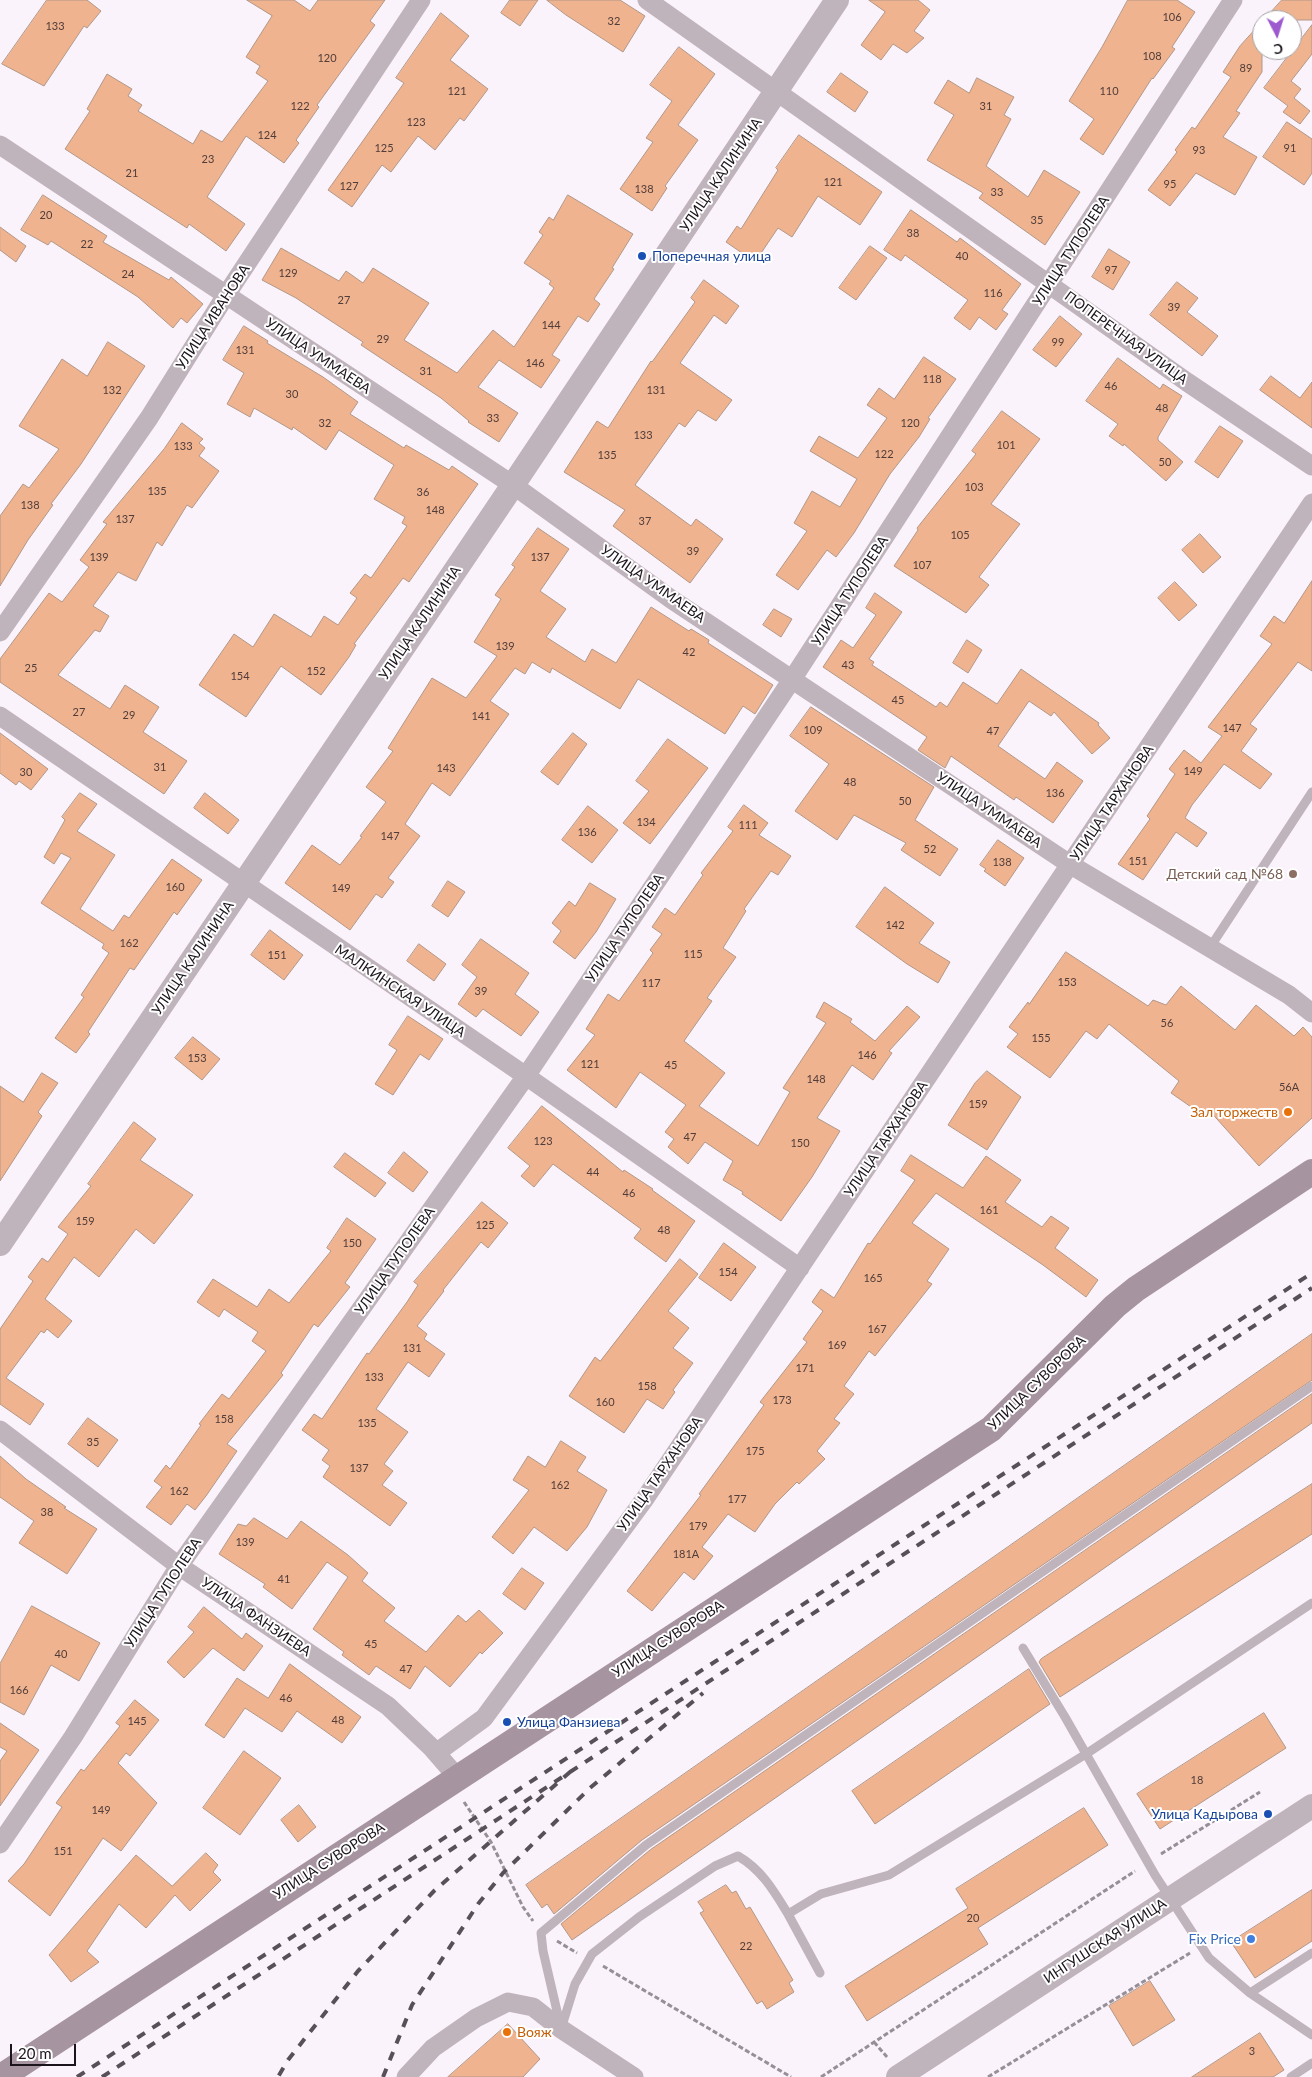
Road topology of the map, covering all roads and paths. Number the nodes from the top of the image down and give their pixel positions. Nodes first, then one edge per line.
1 (421, 0) edge
2 (647, 0) edge
3 (837, 0) edge
4 (1233, 0) edge
5 (777, 91) junction
6 (0, 146) edge
7 (1050, 284) junction
8 (226, 295) junction
9 (1312, 466) edge
10 (513, 485) junction
11 (1312, 503) edge
12 (0, 632) edge
13 (793, 678) junction
14 (0, 716) edge
15 (1312, 792) edge
16 (1071, 865) junction
17 (242, 884) junction
18 (1209, 949) junction
19 (1312, 1013) edge
20 (526, 1076) junction
21 (1312, 1172) edge
22 (0, 1244) edge
23 (800, 1268) junction
24 (1312, 1386) edge
25 (0, 1430) edge
26 (179, 1566) junction
27 (1312, 1603) edge
28 (1023, 1648) dead end
29 (436, 1753) junction
30 (1086, 1754) junction
31 (459, 1788) junction
32 (1260, 1792) dead end
33 (1312, 1806) edge
34 (0, 1844) edge
35 (1148, 1863) junction
36 (1171, 1898) junction
37 (788, 1914) junction
38 (541, 1933) junction
39 (1201, 1947) junction
40 (1312, 1953) edge
41 (590, 1959) junction
42 (820, 1973) dead end
43 (1250, 1993) junction
44 (561, 2029) junction
45 (1312, 2035) edge
46 (1312, 2062) edge
47 (1, 2077) edge
48 (406, 2077) edge
49 (634, 2077) edge
50 (791, 2077) edge
51 (821, 2077) edge
52 (898, 2077) edge
53 (988, 2077) edge
54 (1291, 2077) edge

1 - 8 street, УЛИЦА ИВАНОВА
2 - 5 street, ПОПЕРЕЧНАЯ УЛИЦА
3 - 5 street, УЛИЦА КАЛИНИНА
4 - 7 street, УЛИЦА ТУПОЛЕВА
5 - 7 street, ПОПЕРЕЧНАЯ УЛИЦА
5 - 10 street, УЛИЦА КАЛИНИНА
6 - 8 street, УЛИЦА УММАЕВА
7 - 9 street, ПОПЕРЕЧНАЯ УЛИЦА
7 - 13 street, УЛИЦА ТУПОЛЕВА
8 - 10 street, УЛИЦА УММАЕВА
8 - 12 street, УЛИЦА ИВАНОВА
10 - 13 street, УЛИЦА УММАЕВА
10 - 17 street, УЛИЦА КАЛИНИНА
11 - 16 street, УЛИЦА ТАРХАНОВА
13 - 16 street, УЛИЦА УММАЕВА
13 - 20 street, УЛИЦА ТУПОЛЕВА
14 - 17 street, МАЛКИНСКАЯ УЛИЦА
15 - 18 lane
16 - 18 street, УЛИЦА УММАЕВА
16 - 23 street, УЛИЦА ТАРХАНОВА
17 - 20 street, МАЛКИНСКАЯ УЛИЦА
17 - 22 street, УЛИЦА КАЛИНИНА
18 - 19 street, УЛИЦА УММАЕВА
20 - 23 street, МАЛКИНСКАЯ УЛИЦА
20 - 26 street, УЛИЦА ТУПОЛЕВА
21 - 31 main road, УЛИЦА СУВОРОВА
23 - 29 street, УЛИЦА ТАРХАНОВА
24 - 38 lane
25 - 26 street, УЛИЦА ФАНЗИЕВА
26 - 29 street, УЛИЦА ФАНЗИЕВА
26 - 34 street, УЛИЦА ТУПОЛЕВА
27 - 30 lane
28 - 30 lane
29 - 31 street, УЛИЦА ФАНЗИЕВА
30 - 35 lane
30 - 37 lane
31 - 38 path
31 - 47 main road, УЛИЦА СУВОРОВА
32 - 35 path
33 - 36 street, ИНГУШСКАЯ УЛИЦА
35 - 36 lane
35 - 51 path
36 - 39 lane
36 - 52 street, ИНГУШСКАЯ УЛИЦА
37 - 41 lane
37 - 42 lane
38 - 41 path
38 - 44 lane
39 - 43 lane
39 - 53 path
40 - 43 lane
41 - 44 lane
41 - 50 path
43 - 45 lane
44 - 48 street
44 - 49 street
46 - 54 lane

